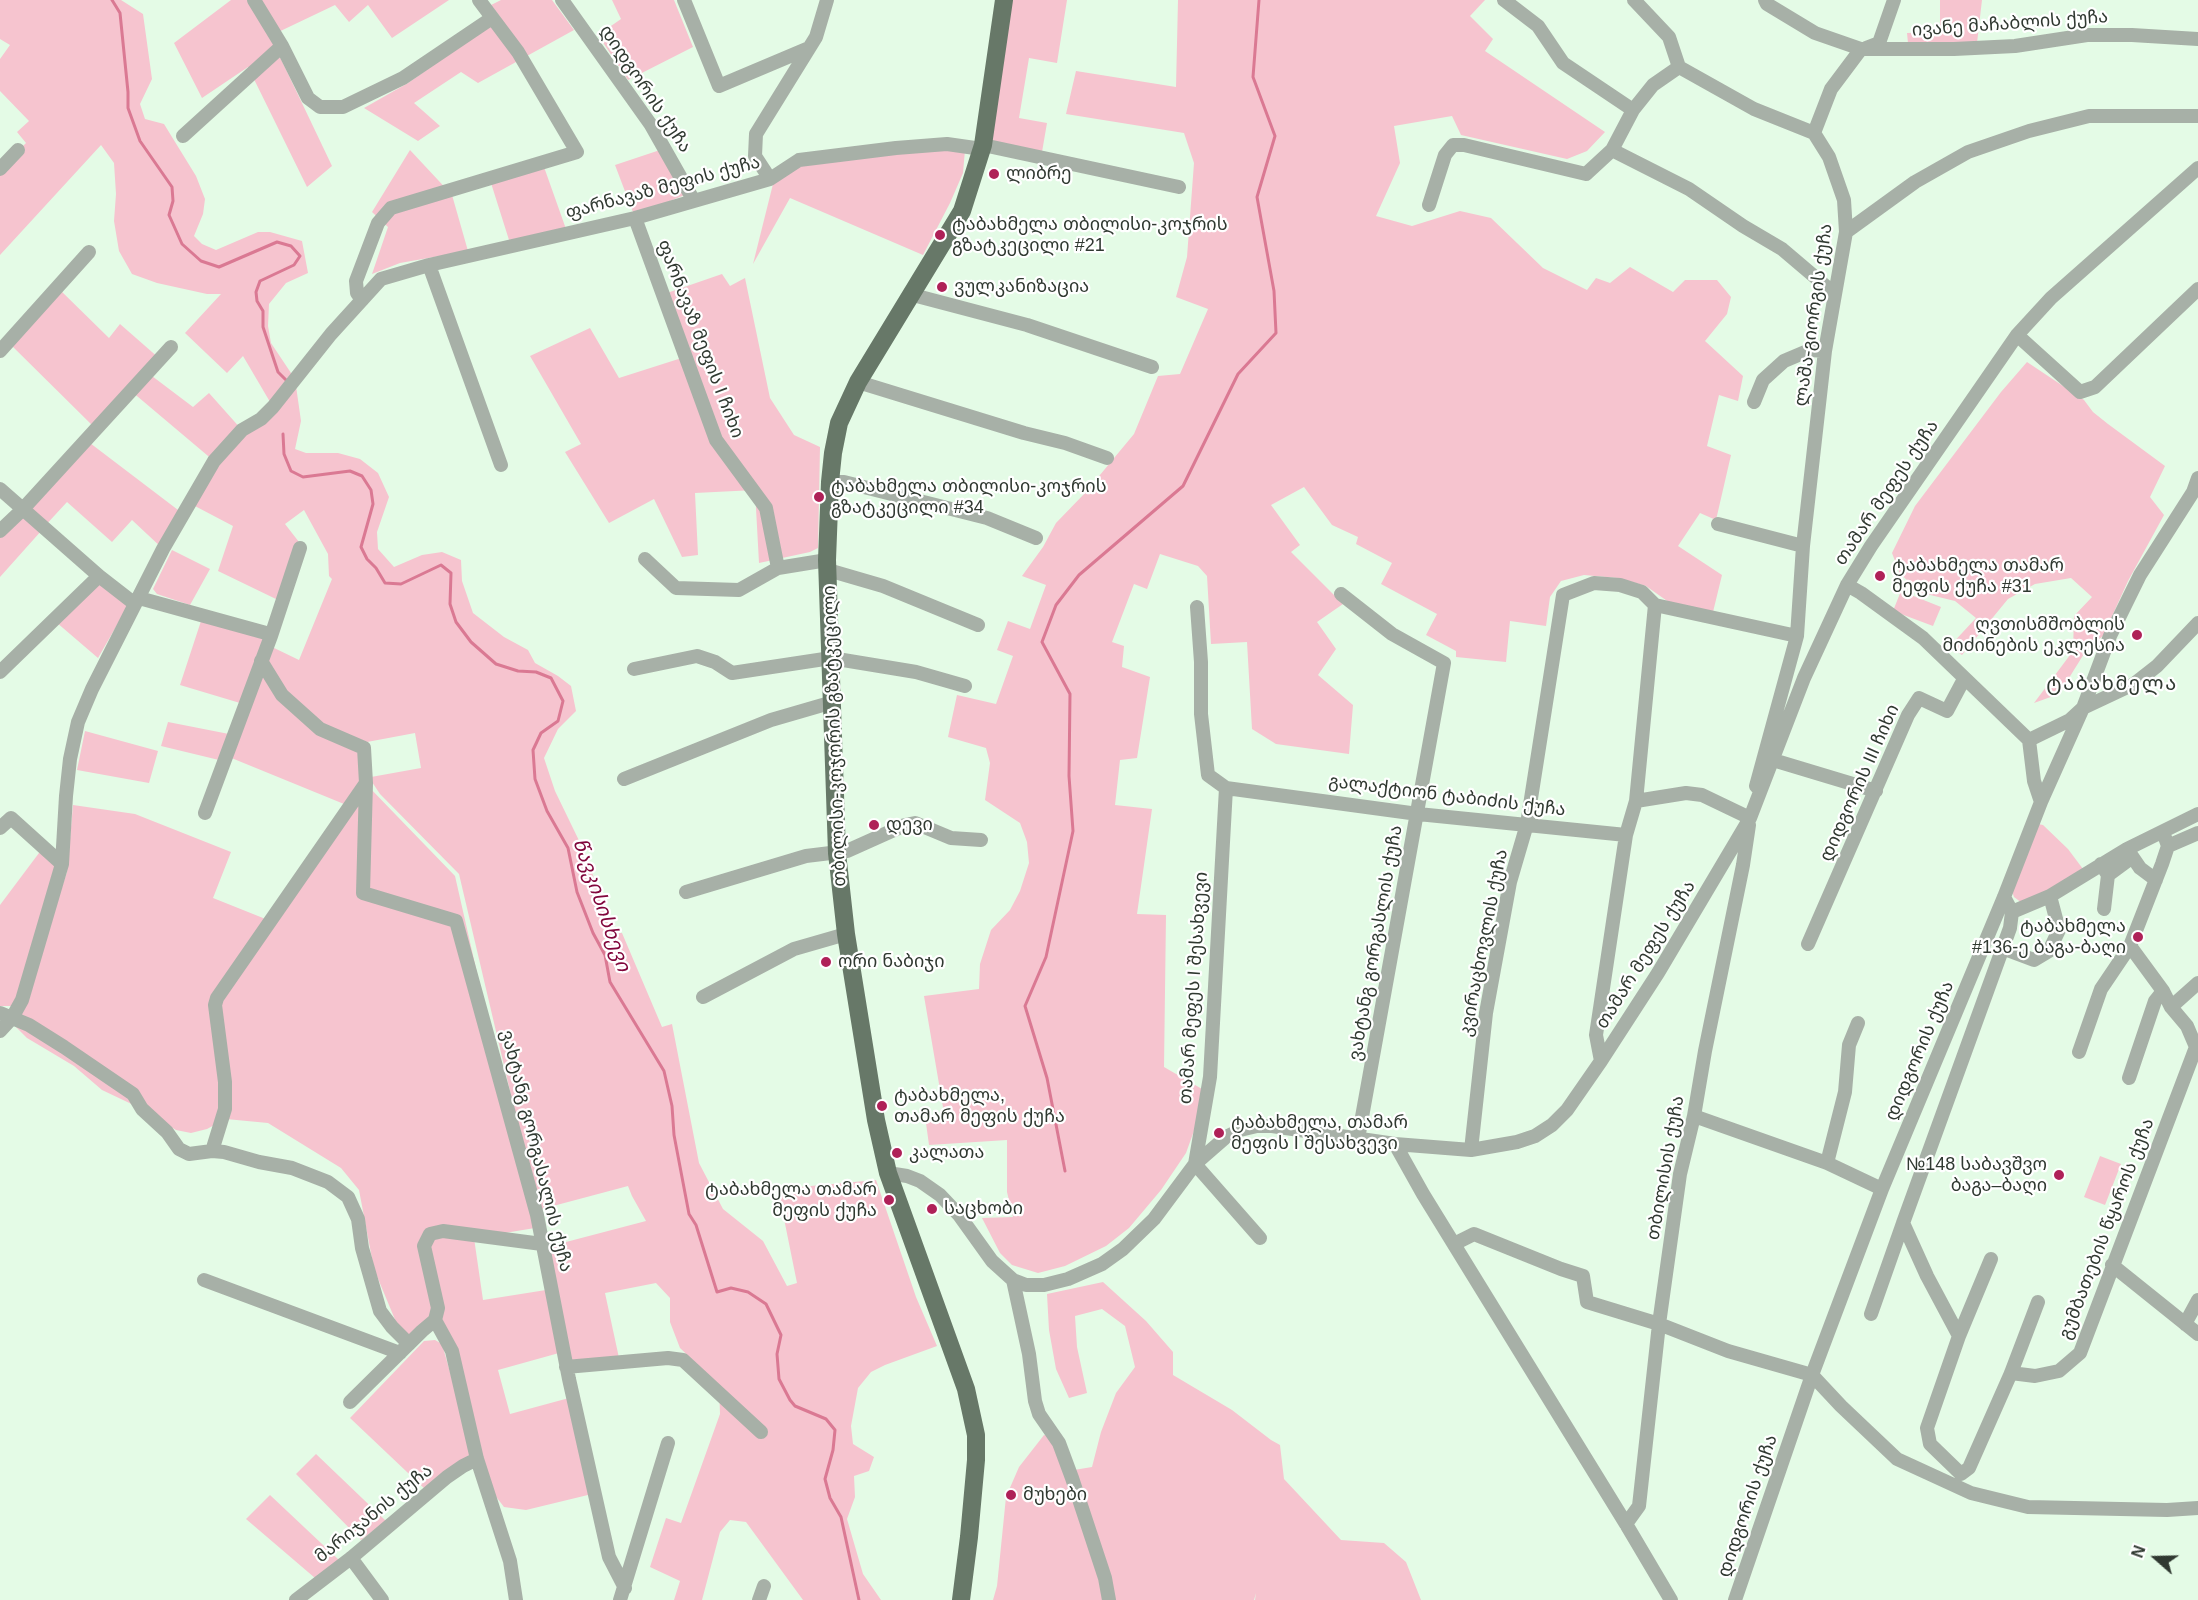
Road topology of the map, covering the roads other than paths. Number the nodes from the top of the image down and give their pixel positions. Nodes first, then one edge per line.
1 (254, 0) edge
2 (562, 0) edge
3 (684, 0) edge
4 (827, 0) edge
5 (1004, 0) edge
6 (1504, 0) edge
7 (1634, 0) edge
8 (1765, 0) edge
9 (1894, 0) edge
10 (482, 1) edge
11 (492, 18) junction
12 (2198, 39) edge
13 (282, 46) junction
14 (809, 48) junction
15 (1861, 49) junction
16 (1678, 67) junction
17 (1633, 110) junction
18 (2198, 116) edge
19 (1814, 133) junction
20 (183, 136) dead end
21 (983, 147) junction
22 (18, 150) dead end
23 (1612, 150) junction
24 (2198, 168) edge
25 (0, 170) edge
26 (770, 179) junction
27 (1179, 187) dead end
28 (694, 201) junction
29 (1429, 205) dead end
30 (635, 218) junction
31 (1846, 232) junction
32 (89, 252) dead end
33 (429, 265) junction
34 (2198, 289) edge
35 (1834, 294) junction
36 (913, 295) junction
37 (362, 300) junction
38 (2017, 335) junction
39 (171, 347) dead end
40 (0, 351) edge
41 (1825, 351) junction
42 (1152, 367) dead end
43 (858, 382) junction
44 (1754, 402) dead end
45 (1107, 458) dead end
46 (501, 465) dead end
47 (2198, 478) edge
48 (830, 482) junction
49 (0, 489) edge
50 (22, 510) junction
51 (1718, 524) dead end
52 (0, 531) edge
53 (1036, 538) dead end
54 (1803, 546) junction
55 (300, 548) dead end
56 (645, 559) dead end
57 (827, 565) junction
58 (778, 568) junction
59 (99, 576) junction
60 (1847, 585) junction
61 (1341, 594) dead end
62 (137, 601) junction
63 (1655, 605) junction
64 (1197, 607) dead end
65 (2198, 623) edge
66 (978, 625) dead end
67 (271, 636) junction
68 (1797, 636) junction
69 (831, 658) junction
70 (261, 661) junction
71 (634, 669) dead end
72 (0, 672) edge
73 (1964, 679) junction
74 (965, 686) dead end
75 (833, 702) junction
76 (2084, 708) junction
77 (2029, 740) junction
78 (1773, 760) junction
79 (624, 779) dead end
80 (366, 783) junction
81 (1226, 788) junction
82 (1876, 791) junction
83 (1636, 801) junction
84 (2041, 802) junction
85 (205, 813) dead end
86 (1418, 814) junction
87 (2198, 814) edge
88 (1750, 818) junction
89 (1527, 824) junction
90 (0, 828) edge
91 (2198, 833) edge
92 (1626, 835) junction
93 (2165, 839) junction
94 (981, 840) dead end
95 (837, 853) junction
96 (2129, 854) junction
97 (62, 864) junction
98 (2105, 870) junction
99 (2156, 880) junction
100 (686, 892) dead end
101 (2050, 896) junction
102 (2004, 897) junction
103 (2104, 909) dead end
104 (2012, 912) junction
105 (846, 934) junction
106 (1808, 944) dead end
107 (2130, 946) junction
108 (2002, 948) junction
109 (2198, 983) edge
110 (2163, 991) junction
111 (702, 997) dead end
112 (2171, 1007) junction
113 (6, 1016) edge
114 (1858, 1023) dead end
115 (0, 1031) edge
116 (2197, 1047) edge
117 (2079, 1052) dead end
118 (1602, 1061) junction
119 (2129, 1078) dead end
120 (1695, 1116) junction
121 (1358, 1139) junction
122 (1395, 1144) junction
123 (1471, 1150) junction
124 (212, 1151) junction
125 (1827, 1163) junction
126 (1196, 1164) junction
127 (888, 1173) junction
128 (1882, 1189) junction
129 (1903, 1223) junction
130 (1260, 1238) dead end
131 (543, 1244) junction
132 (1454, 1244) junction
133 (1991, 1259) dead end
134 (2112, 1266) junction
135 (204, 1280) dead end
136 (1013, 1280) junction
137 (2198, 1300) edge
138 (2038, 1302) dead end
139 (1871, 1314) dead end
140 (435, 1320) junction
141 (1659, 1324) junction
142 (2185, 1324) junction
143 (2198, 1334) edge
144 (1959, 1336) junction
145 (405, 1348) junction
146 (566, 1367) junction
147 (2011, 1373) junction
148 (1812, 1375) junction
149 (350, 1402) dead end
150 (761, 1432) dead end
151 (668, 1443) dead end
152 (477, 1459) junction
153 (1960, 1480) junction
154 (2198, 1508) edge
155 (1626, 1524) junction
156 (351, 1558) junction
157 (764, 1586) dead end
158 (622, 1594) edge
159 (296, 1600) edge
160 (382, 1600) edge
161 (516, 1600) edge
162 (759, 1600) edge
163 (961, 1600) edge
164 (1109, 1600) edge
165 (1671, 1600) edge
166 (1735, 1600) edge

1 - 13 street
2 - 28 street, დიდგორის ქუჩა
3 - 14 street
4 - 14 street
5 - 21 main road, თბილისი-კოჯორის გზატკეცილი
6 - 17 street
7 - 16 street
8 - 15 street, ივანე მაჩაბლის ქუჩა
9 - 15 street
10 - 11 street
11 - 13 street
11 - 37 street
12 - 15 street, ივანე მაჩაბლის ქუჩა
13 - 20 street
14 - 26 street
15 - 19 street
16 - 17 street
16 - 19 street
17 - 23 street
18 - 31 street
19 - 31 street, ლაშა-გიორგის ქუჩა
21 - 26 street, ფარნავაზ მეფის ქუჩა
21 - 27 street, ფარნავაზ მეფის ქუჩა
21 - 36 main road, თბილისი-კოჯორის გზატკეცილი
22 - 25 street
23 - 29 street
23 - 35 street
24 - 38 street, თამარ მეფეს ქუჩა
26 - 28 street, ფარნავაზ მეფის ქუჩა
28 - 30 street, ფარნავაზ მეფის ქუჩა
30 - 33 street, ფარნავაზ მეფის ქუჩა
30 - 58 street, ფარნავაზ მეფის I ჩიხი
31 - 35 street, ლაშა-გიორგის ქუჩა
32 - 40 street
33 - 37 street, ფარნავაზ მეფის ქუჩა
33 - 46 street
34 - 38 street
35 - 41 street, ლაშა-გიორგის ქუჩა
36 - 42 street
36 - 43 main road, თბილისი-კოჯორის გზატკეცილი
37 - 62 street, ფარნავაზ მეფის ქუჩა
38 - 60 street, თამარ მეფეს ქუჩა
39 - 50 street
41 - 44 street
41 - 54 street, ლაშა-გიორგის ქუჩა
43 - 45 street
43 - 48 main road, თბილისი-კოჯორის გზატკეცილი
47 - 76 street, დიდგორის ქუჩა
48 - 53 street
48 - 57 main road, თბილისი-კოჯორის გზატკეცილი
49 - 50 street
50 - 52 street
50 - 59 street
51 - 54 street
54 - 68 street, ლაშა-გიორგის ქუჩა
55 - 67 street
56 - 58 street
57 - 58 street
57 - 66 street
57 - 69 main road, თბილისი-კოჯორის გზატკეცილი
59 - 62 street
59 - 72 street
60 - 73 street
60 - 78 street, თამარ მეფეს ქუჩა
61 - 86 street, ვახტანგ გორგასლის ქუჩა
62 - 67 street
62 - 97 street, ფარნავაზ მეფის ქუჩა
63 - 68 street, კვირაცხოვლის ქუჩა
63 - 83 street
63 - 89 street, კვირაცხოვლის ქუჩა
64 - 81 street
65 - 76 street
67 - 70 street
68 - 88 street, ლაშა-გიორგის ქუჩა
69 - 71 street
69 - 74 street
69 - 75 main road, თბილისი-კოჯორის გზატკეცილი
70 - 80 street
70 - 85 street
73 - 77 street
73 - 82 street, დიდგორის III ჩიხი
75 - 79 street
75 - 95 main road, თბილისი-კოჯორის გზატკეცილი
76 - 77 street
76 - 84 street, დიდგორის ქუჩა
77 - 84 street
78 - 82 street
78 - 88 street, თამარ მეფეს ქუჩა
80 - 124 street
80 - 131 street, ვახტანგ გორგასალის ქუჩა
81 - 86 street, გალაქტიონ ტაბიძის ქუჩა
81 - 126 street, თამარ მეფეს I შესახვევი
82 - 106 street, დიდგორის III ჩიხი
83 - 88 street
83 - 92 street
84 - 102 street, დიდგორის ქუჩა
86 - 89 street, გალაქტიონ ტაბიძის ქუჩა
86 - 121 street, ვახტანგ გორგასლის ქუჩა
87 - 93 street
88 - 118 street, თამარ მეფეს ქუჩა
88 - 120 street, თბილისის ქუჩა
89 - 92 street, გალაქტიონ ტაბიძის ქუჩა
89 - 123 street, კვირაცხოვლის ქუჩა
90 - 97 street
91 - 93 street
92 - 118 street
93 - 96 street
93 - 99 street
94 - 95 street
95 - 100 street
95 - 105 main road, თბილისი-კოჯორის გზატკეცილი
96 - 98 street
96 - 99 street
97 - 113 street, ფარნავაზ მეფის ქუჩა
98 - 101 street
98 - 103 street
99 - 107 street
101 - 104 street
101 - 108 street
102 - 104 street
102 - 128 street, დიდგორის ქუჩა
104 - 108 street
105 - 111 street
105 - 127 main road, თბილისი-კოჯორის გზატკეცილი
107 - 110 street, გუმბათების წყაროს ქუჩა
107 - 117 street
108 - 129 street
109 - 112 street
110 - 112 street, გუმბათების წყაროს ქუჩა
110 - 119 street
112 - 116 street, გუმბათების წყაროს ქუჩა
113 - 115 street, ფარნავაზ მეფის ქუჩა
113 - 124 street
114 - 125 street
116 - 134 street, გუმბათების წყაროს ქუჩა
118 - 123 street, თამარ მეფეს ქუჩა
120 - 125 street
120 - 141 street, თბილისის ქუჩა
121 - 122 street, თამარ მეფეს ქუჩა
121 - 126 street, თამარ მეფეს ქუჩა
122 - 123 street, თამარ მეფეს ქუჩა
122 - 132 street
124 - 145 street
125 - 128 street
126 - 130 street
126 - 136 street, თამარ მეფეს ქუჩა
127 - 136 street
127 - 163 main road, თბილისი-კოჯორის გზატკეცილი
128 - 148 street, დიდგორის ქუჩა
129 - 139 street
129 - 144 street
131 - 140 street
131 - 146 street, ვახტანგ გორგასალის ქუჩა
132 - 141 street
132 - 155 street
133 - 144 street
134 - 142 street
134 - 147 street, გუმბათების წყაროს ქუჩა
135 - 145 street
136 - 164 street
137 - 142 street
138 - 147 street
140 - 145 street
140 - 152 street
141 - 148 street
141 - 155 street, თბილისის ქუჩა
142 - 143 street
144 - 153 street
145 - 149 street
146 - 150 street
146 - 158 street, ვახტანგ გორგასალის ქუჩა
147 - 153 street
148 - 153 street
148 - 166 street, დიდგორის ქუჩა
151 - 158 street
152 - 156 street, მარიჯანის ქუჩა
152 - 161 street
153 - 154 street
155 - 165 street
156 - 159 street, მარიჯანის ქუჩა
156 - 160 street
157 - 162 street

